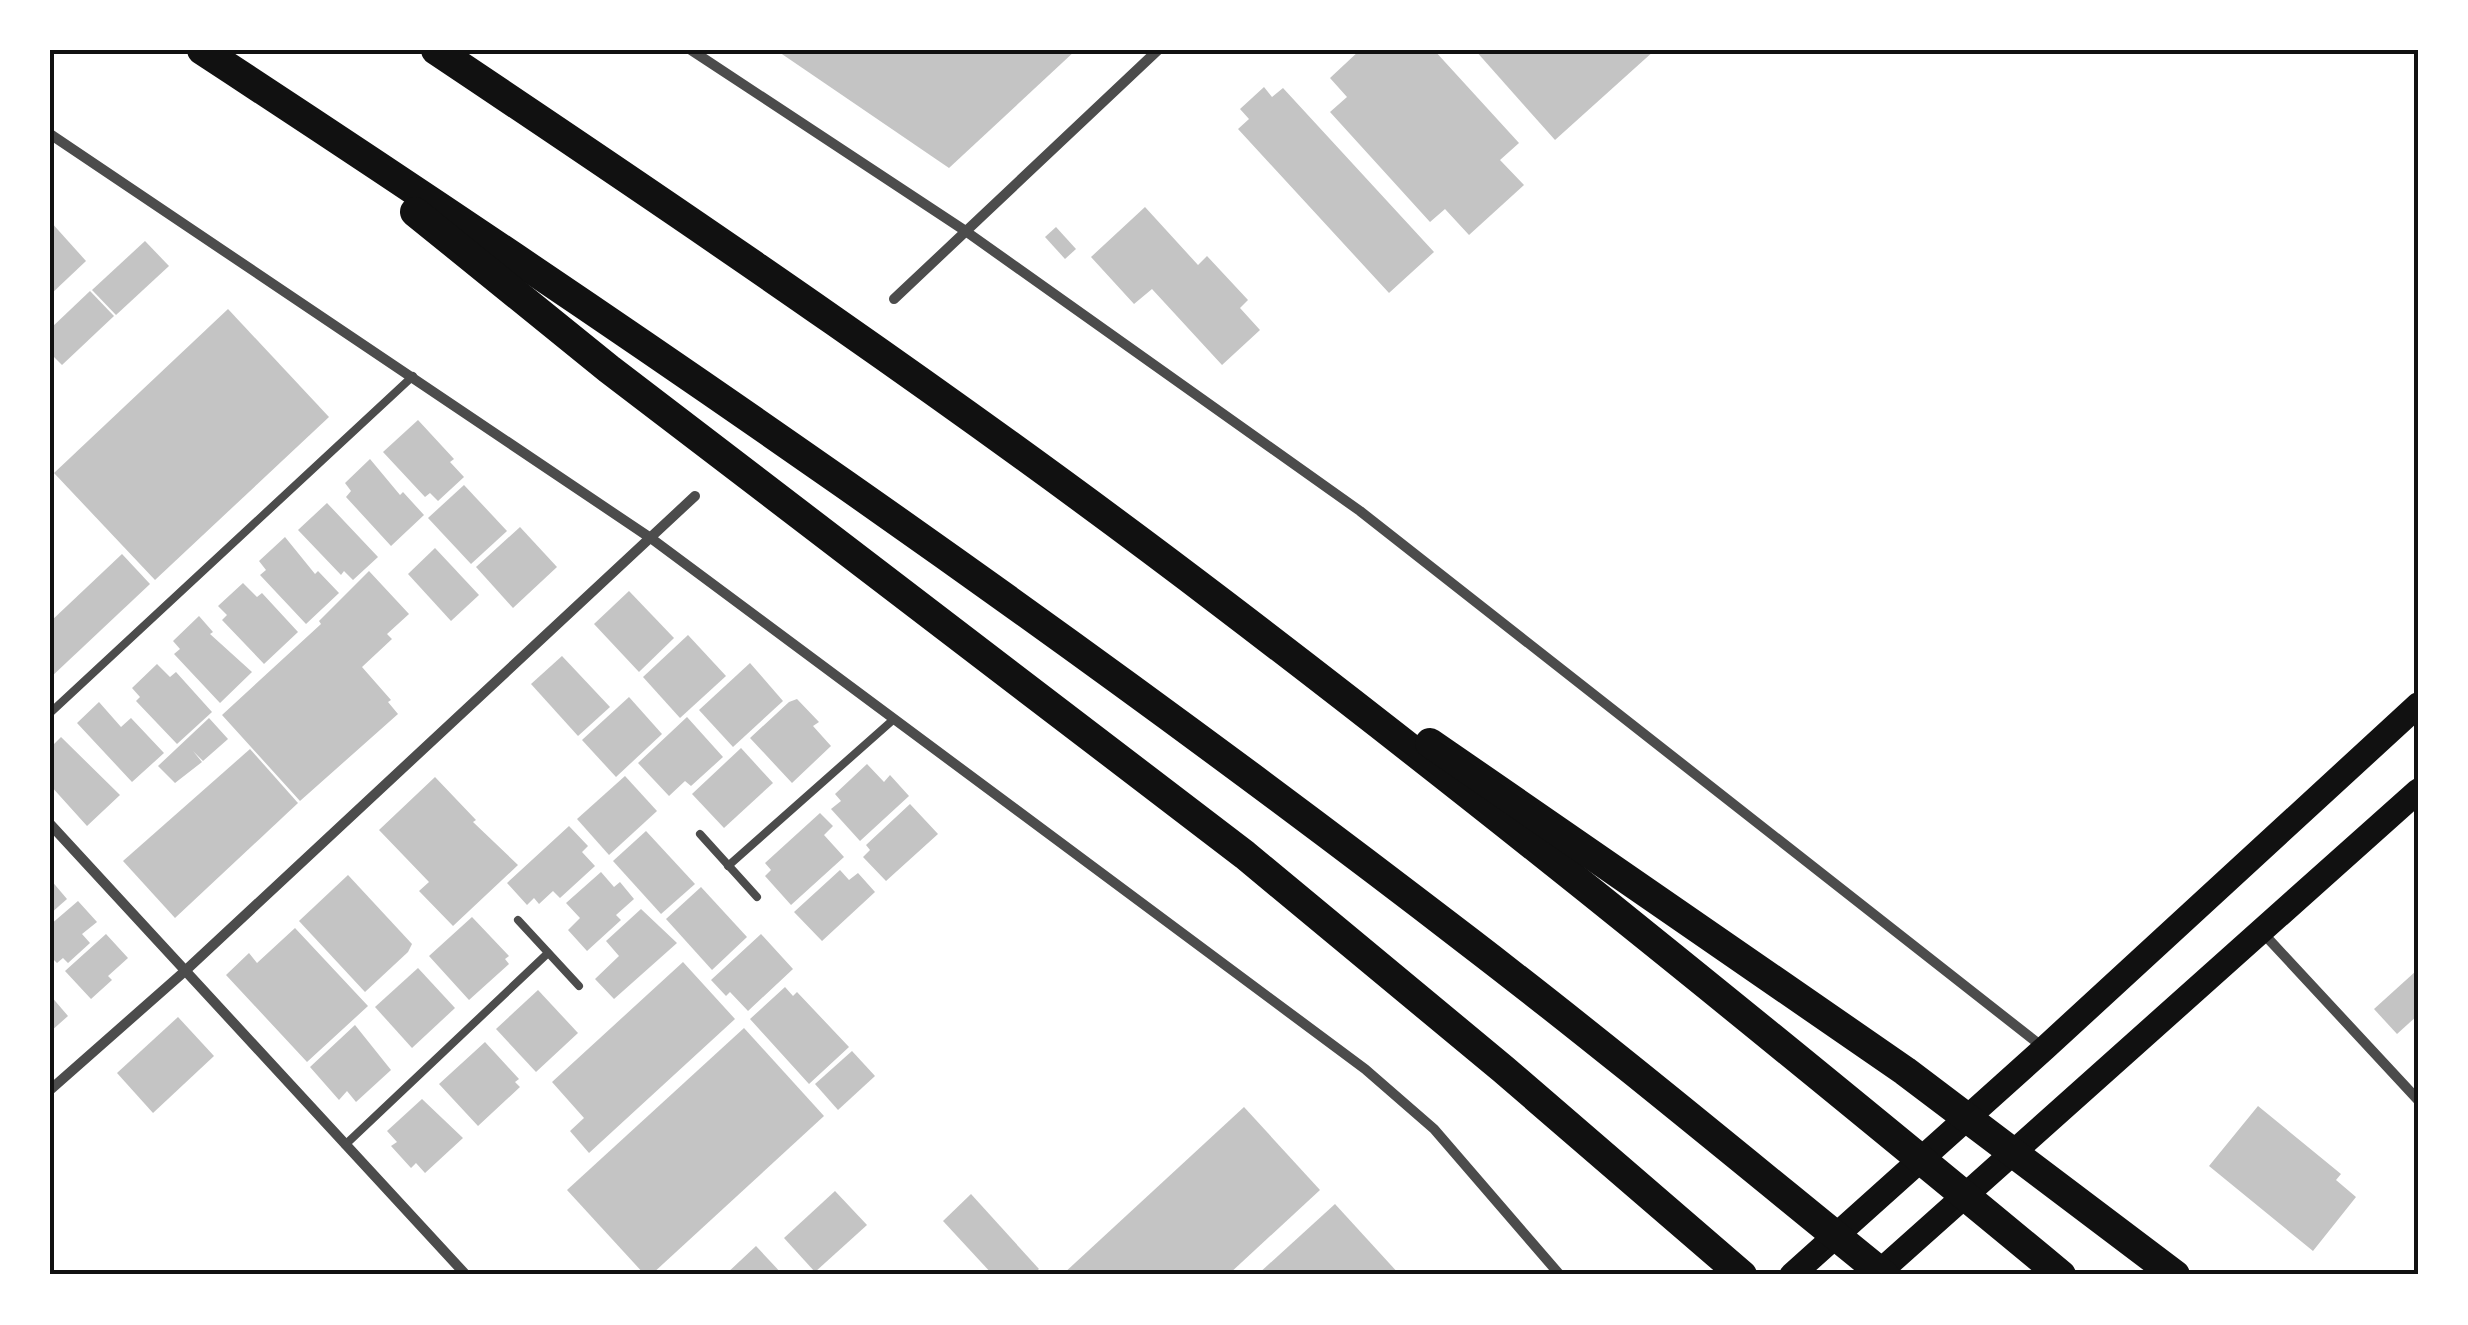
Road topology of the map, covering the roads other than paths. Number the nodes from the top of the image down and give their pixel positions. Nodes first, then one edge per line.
1 (202, 50) edge
2 (436, 50) edge
3 (692, 50) edge
4 (1158, 50) edge
5 (273, 96) junction
6 (50, 134) edge
7 (964, 230) junction
8 (894, 299) dead end
9 (413, 376) junction
10 (695, 496) dead end
11 (652, 540) junction
12 (1221, 602) junction
13 (2418, 706) edge
14 (50, 713) edge
15 (894, 719) junction
16 (2418, 791) edge
17 (50, 824) edge
18 (700, 834) dead end
19 (728, 866) junction
20 (756, 898) dead end
21 (518, 920) dead end
22 (2262, 932) junction
23 (548, 953) junction
24 (185, 971) junction
25 (580, 986) dead end
26 (2045, 1048) junction
27 (50, 1090) edge
28 (2418, 1100) edge
29 (345, 1145) junction
30 (466, 1275) edge
31 (1560, 1275) edge
32 (1739, 1275) edge
33 (1792, 1275) edge
34 (1876, 1275) edge
35 (1884, 1275) edge
36 (2061, 1275) edge
37 (2175, 1275) edge

1 - 5 highway
2 - 12 highway
3 - 7 street
4 - 7 street
5 - 32 highway
5 - 35 highway
6 - 9 street
7 - 8 street
7 - 26 street
9 - 11 street
9 - 14 lane
10 - 11 street
11 - 15 street
11 - 24 street
12 - 36 highway
12 - 37 highway
13 - 26 main road
15 - 19 lane
15 - 31 street
16 - 22 main road
17 - 24 street
18 - 19 lane
19 - 20 lane
21 - 23 lane
22 - 28 street
22 - 34 main road
23 - 25 lane
23 - 29 lane
24 - 27 street
24 - 29 street
26 - 33 main road
29 - 30 street

